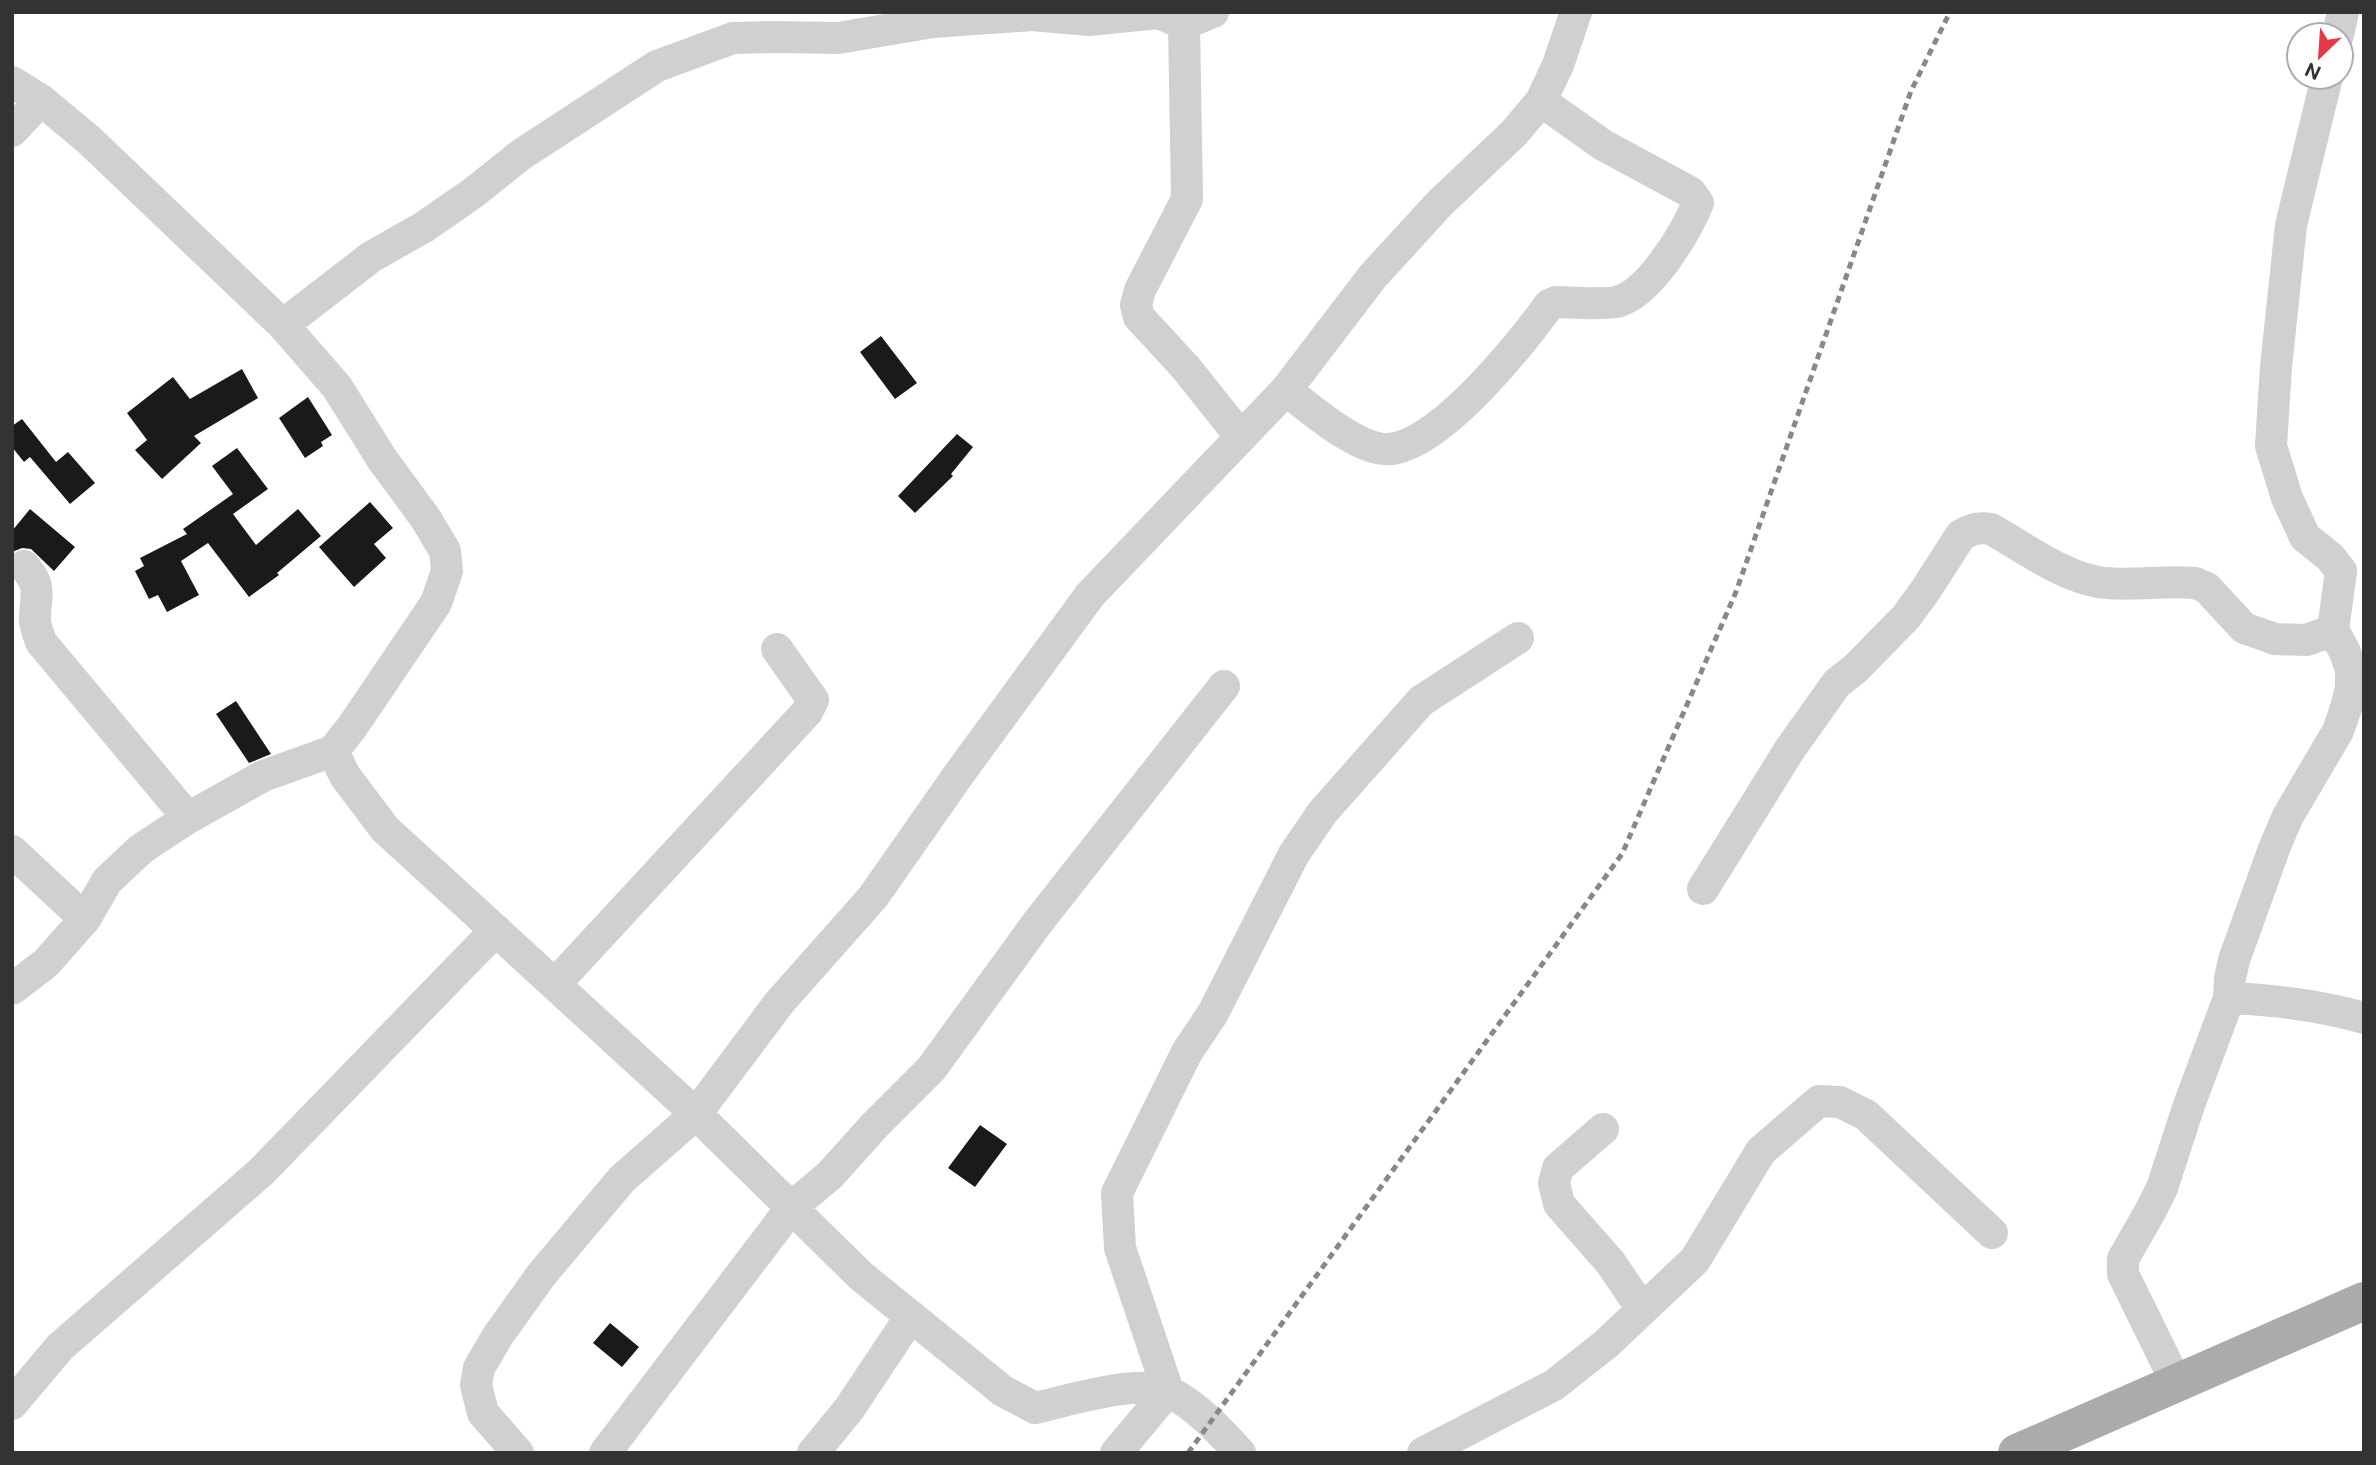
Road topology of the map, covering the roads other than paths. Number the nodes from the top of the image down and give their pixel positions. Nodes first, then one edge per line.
1 (1213, 12) edge
2 (1576, 12) edge
3 (1167, 17) edge
4 (12, 82) edge
5 (2324, 91) edge
6 (41, 100) junction
7 (1541, 101) junction
8 (12, 131) edge
9 (283, 325) junction
10 (1286, 390) junction
11 (1241, 438) junction
12 (24, 566) dead end
13 (2333, 630) junction
14 (1518, 638) dead end
15 (777, 649) dead end
16 (1224, 686) dead end
17 (333, 751) junction
18 (188, 818) junction
19 (12, 851) edge
20 (1703, 888) dead end
21 (85, 919) junction
22 (496, 930) junction
23 (556, 983) junction
24 (12, 989) edge
25 (2229, 998) junction
26 (2364, 1018) edge
27 (696, 1114) junction
28 (1603, 1129) dead end
29 (792, 1207) junction
30 (1992, 1233) dead end
31 (2364, 1301) edge
32 (1642, 1309) junction
33 (911, 1315) junction
34 (2176, 1382) junction
35 (1168, 1391) junction
36 (12, 1404) edge
37 (2032, 1449) edge
38 (518, 1453) edge
39 (605, 1453) edge
40 (813, 1453) edge
41 (1116, 1453) edge
42 (1240, 1453) edge
43 (1423, 1453) edge

1 - 3 street
2 - 7 street
3 - 9 street
3 - 11 street
4 - 6 street
5 - 13 street
6 - 8 street
6 - 9 street
7 - 10 street
7 - 10 street
9 - 17 street
10 - 11 street
11 - 27 street
12 - 18 street
13 - 20 street
13 - 25 street
14 - 35 street
15 - 23 street
16 - 29 street
17 - 18 street
17 - 22 street
18 - 21 street
19 - 21 street
21 - 24 street
22 - 23 street
22 - 36 street
23 - 27 street
25 - 26 street
25 - 34 street
27 - 29 street
27 - 38 street
28 - 32 street
29 - 33 street
29 - 39 street
30 - 32 street
31 - 34 main road
32 - 43 street
33 - 35 street
33 - 40 street
34 - 37 main road
35 - 41 street
35 - 42 street

